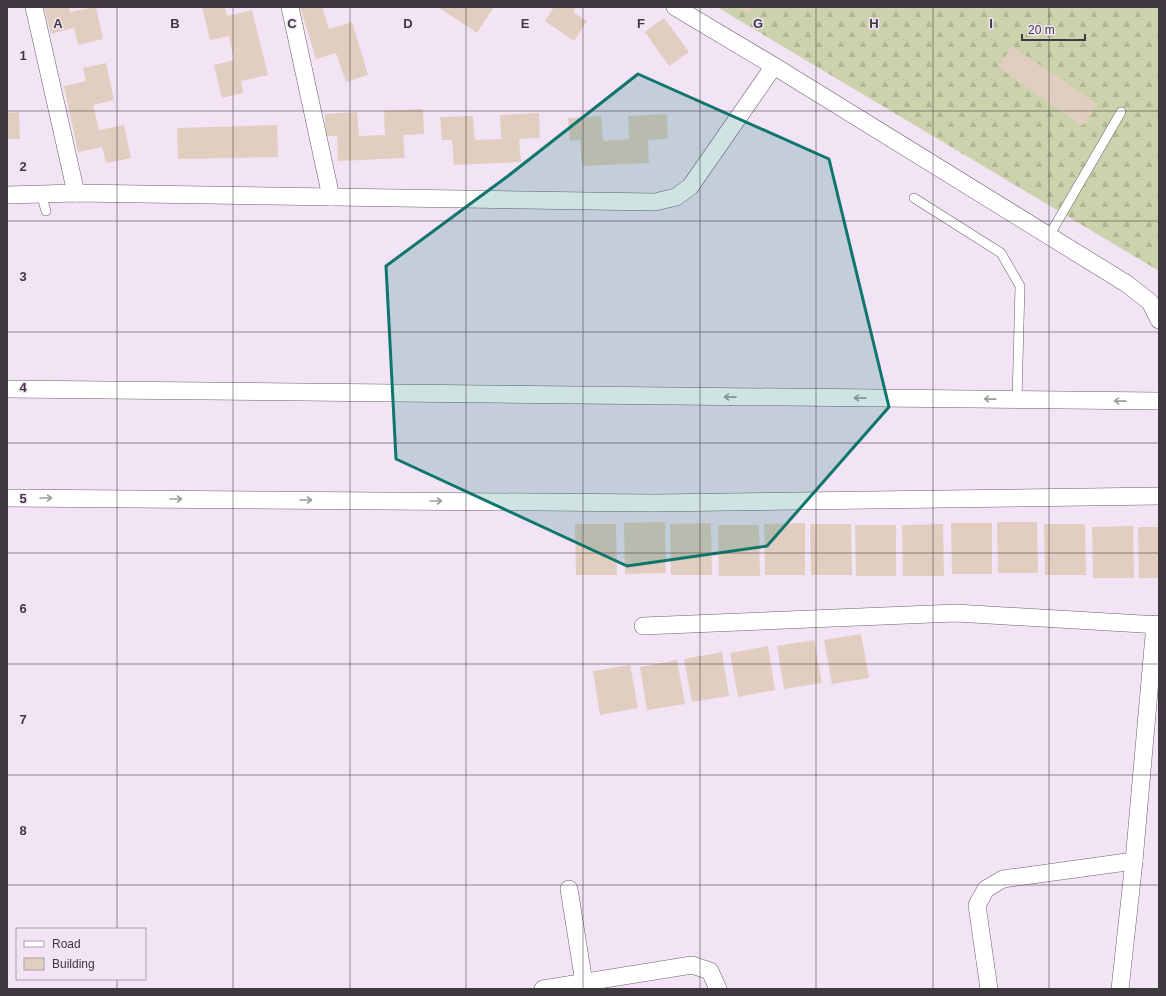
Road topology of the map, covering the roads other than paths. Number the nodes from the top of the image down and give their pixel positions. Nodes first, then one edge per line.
1 (34, 7) edge
2 (290, 7) edge
3 (676, 7) edge
4 (774, 66) junction
5 (1121, 112) dead end
6 (76, 193) junction
7 (41, 194) junction
8 (7, 195) edge
9 (331, 197) junction
10 (914, 198) dead end
11 (46, 211) dead end
12 (1049, 236) junction
13 (1159, 320) edge
14 (7, 389) edge
15 (1017, 400) junction
16 (1159, 401) edge
17 (1159, 496) edge
18 (7, 498) edge
19 (1157, 624) edge
20 (643, 626) dead end
21 (1134, 861) junction
22 (569, 889) dead end
23 (584, 985) edge
24 (543, 989) edge
25 (718, 989) edge
26 (989, 989) edge
27 (1120, 989) edge

1 - 6 street
2 - 9 street
3 - 4 street
4 - 9 street
4 - 12 street
5 - 12 lane
6 - 7 street
6 - 9 street
7 - 8 street
7 - 11 lane
10 - 15 lane
12 - 13 street
15 -> 14 street
16 -> 15 street
18 -> 17 street
19 - 20 street
19 - 21 street
21 - 26 street
21 - 27 street
22 - 23 street
23 - 24 street
23 - 25 street

